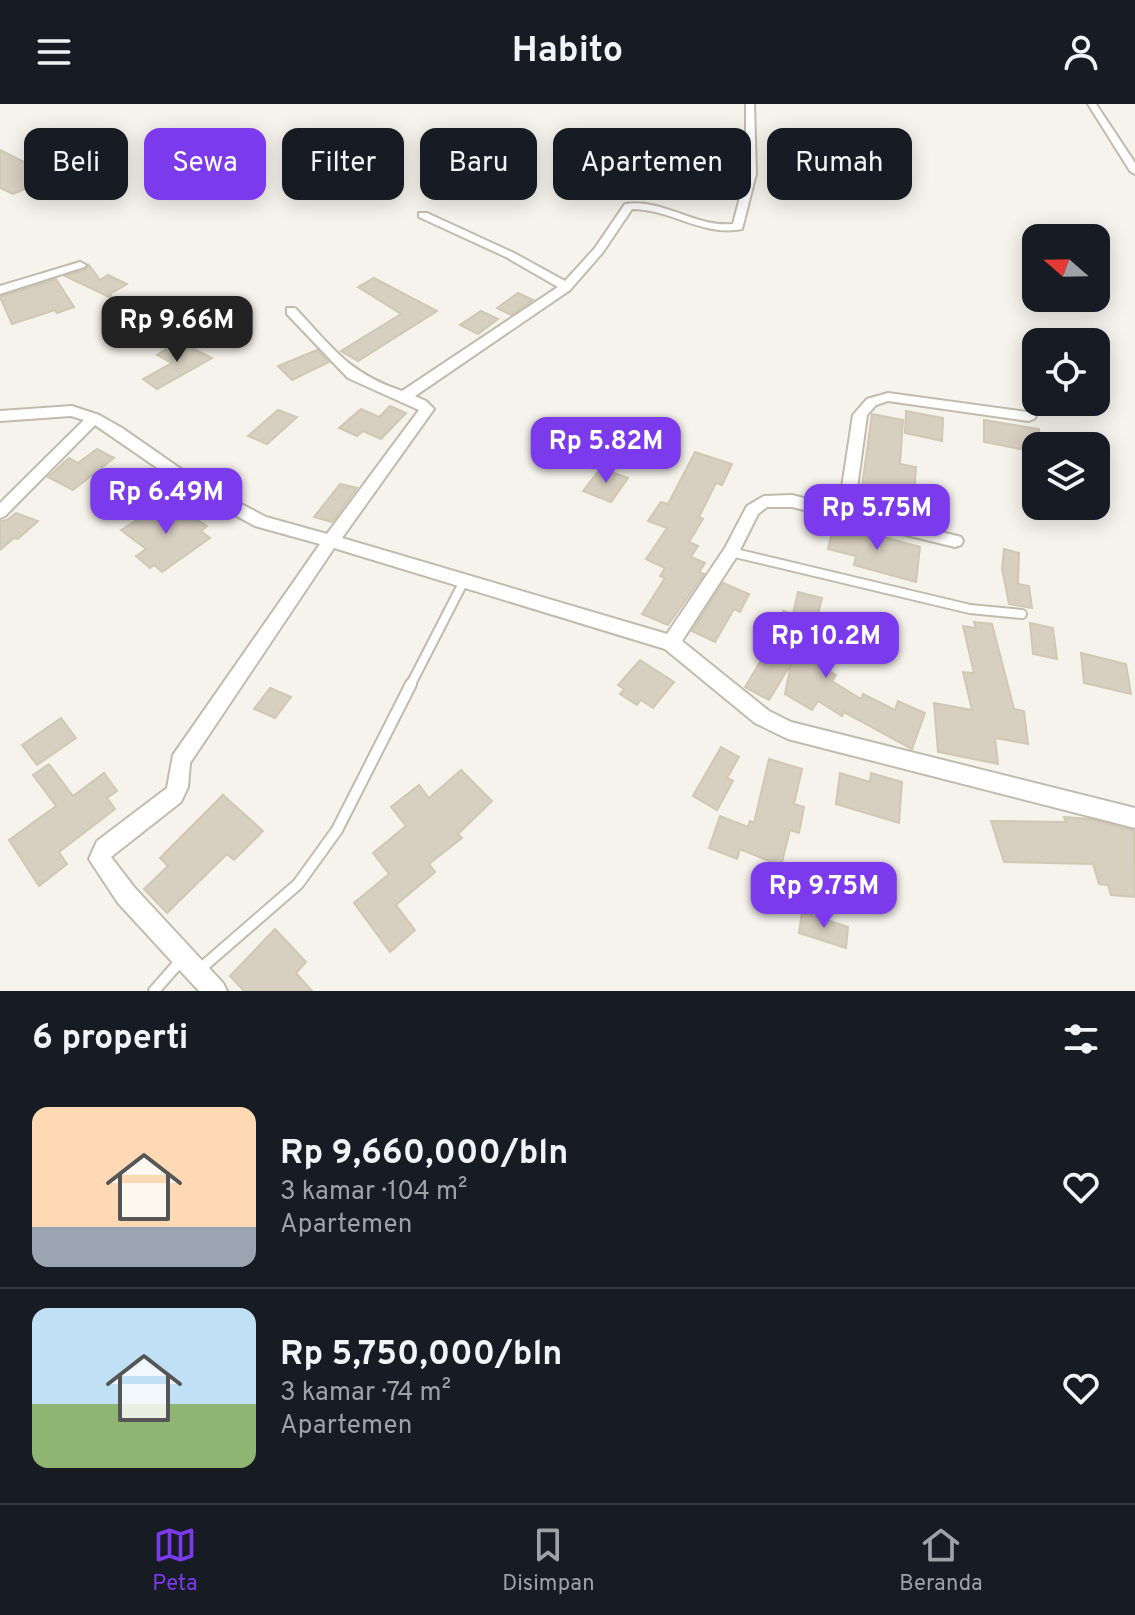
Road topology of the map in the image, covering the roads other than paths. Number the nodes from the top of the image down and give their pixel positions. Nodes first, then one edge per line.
1 (750, 104) edge
2 (1092, 104) edge
3 (1135, 171) edge
4 (423, 215) dead end
5 (80, 265) dead end
6 (566, 287) junction
7 (0, 290) edge
8 (291, 311) dead end
9 (402, 398) junction
10 (1022, 415) edge
11 (0, 416) edge
12 (94, 418) junction
13 (0, 512) edge
14 (845, 516) junction
15 (955, 541) dead end
16 (330, 542) junction
17 (731, 552) junction
18 (464, 581) junction
19 (1022, 614) dead end
20 (671, 643) junction
21 (1135, 818) edge
22 (191, 964) junction
23 (154, 991) edge
24 (215, 991) edge

1 - 6 street
2 - 3 street
4 - 6 street
5 - 7 street
6 - 9 street
8 - 9 street
9 - 16 street
10 - 14 street
11 - 12 street
12 - 13 street
12 - 16 street
14 - 15 street
14 - 17 street
16 - 18 street
16 - 22 street
17 - 19 lane
17 - 20 street
18 - 20 street
18 - 22 lane
20 - 21 street
22 - 23 lane
22 - 24 street

